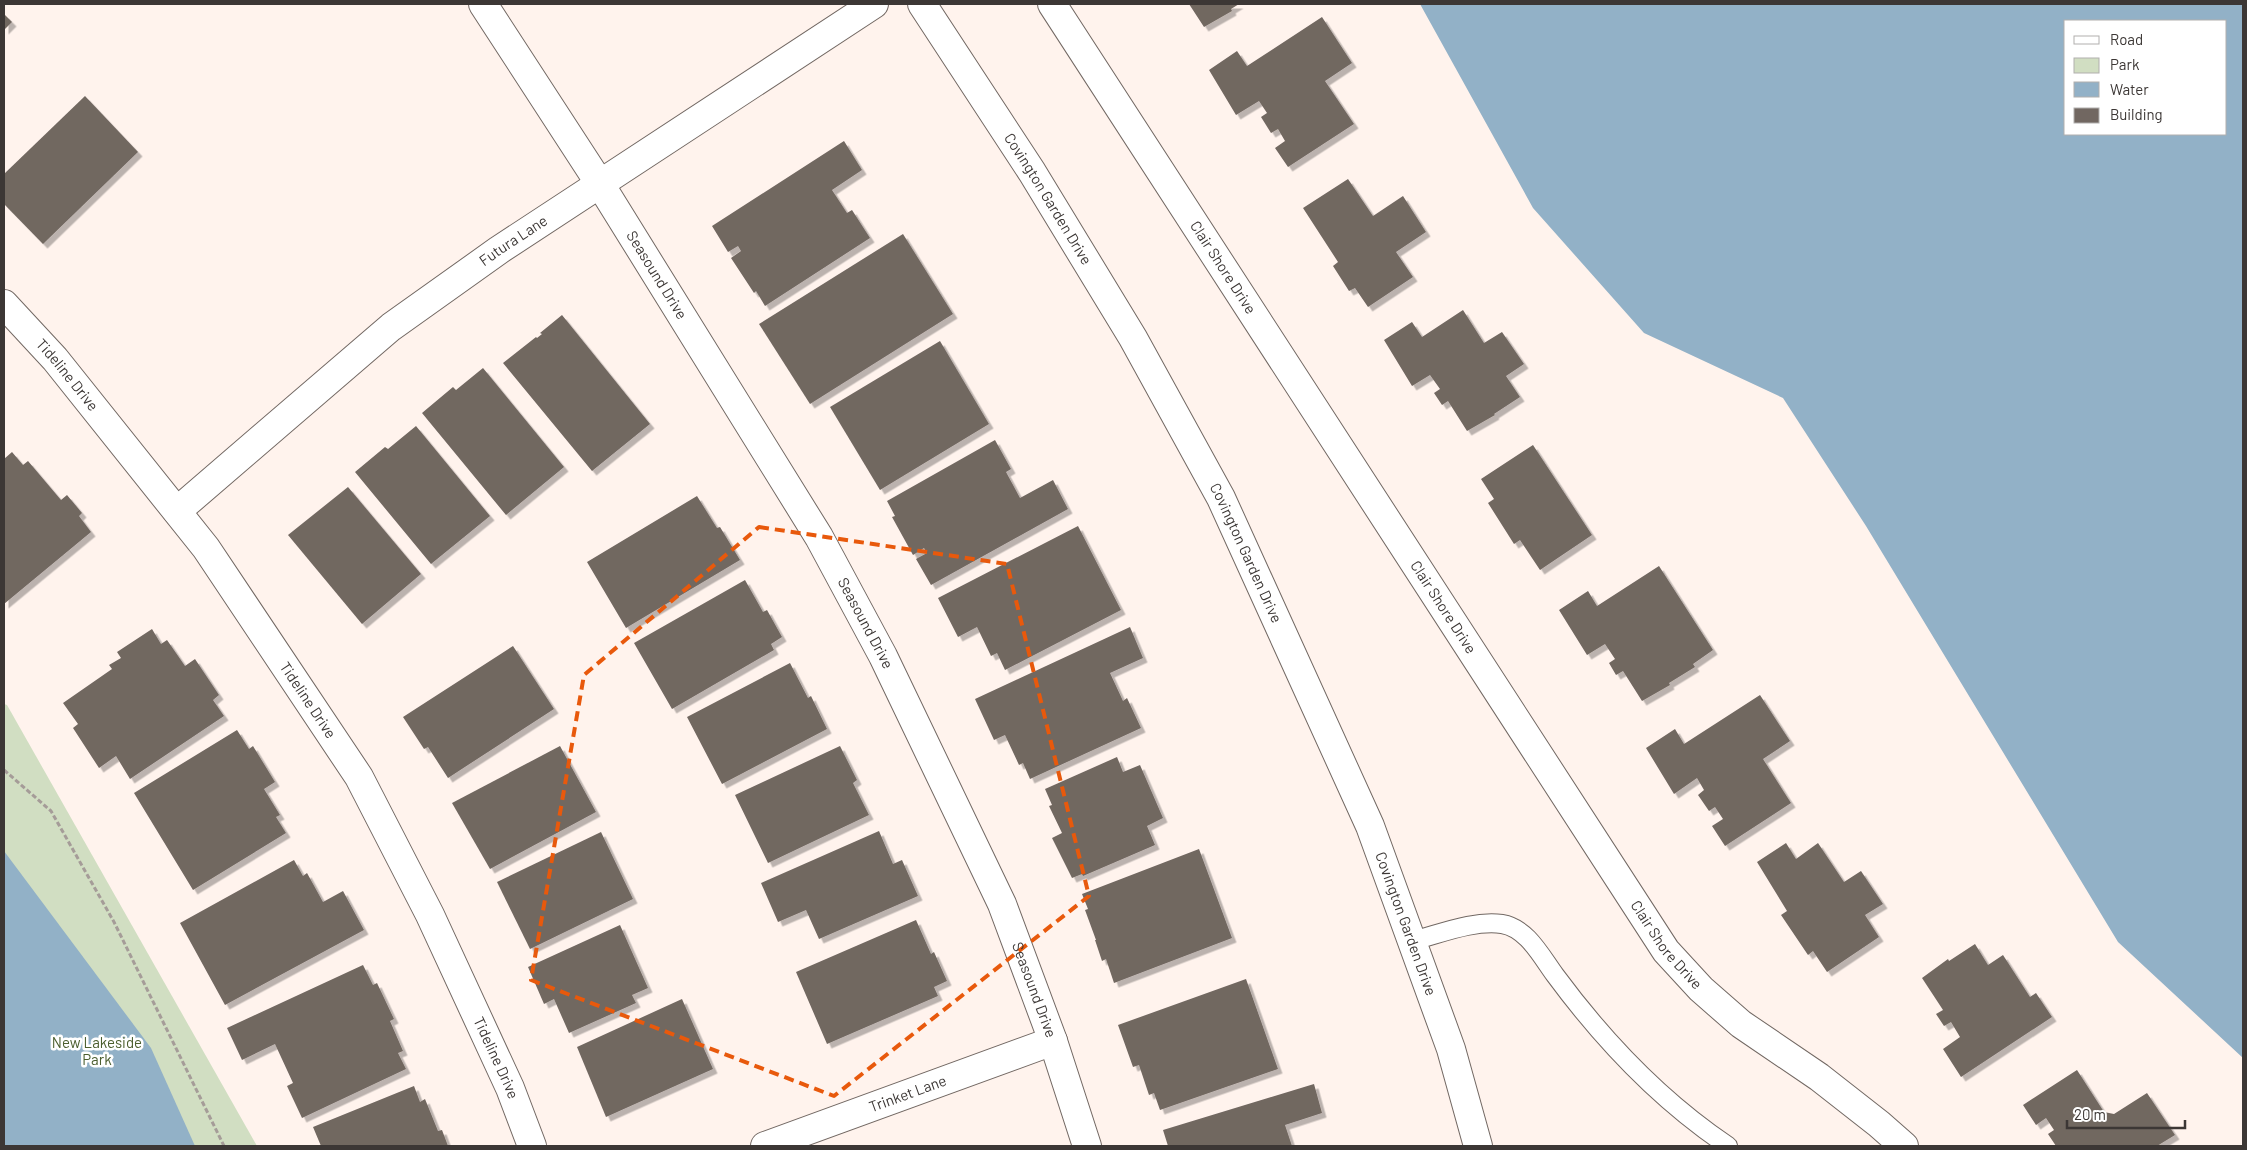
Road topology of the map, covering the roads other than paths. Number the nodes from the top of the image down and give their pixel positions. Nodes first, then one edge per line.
1 (483, 4) edge
2 (874, 4) edge
3 (922, 4) edge
4 (1052, 4) edge
5 (600, 184) junction
6 (4, 304) edge
7 (177, 511) junction
8 (1412, 941) junction
9 (1053, 1040) junction
10 (532, 1146) edge
11 (765, 1146) edge
12 (1087, 1146) edge
13 (1478, 1146) edge
14 (1728, 1146) edge
15 (1904, 1146) edge

1 - 5 street, Seasound Drive
2 - 5 street, Futura Lane
3 - 8 street, Covington Garden Drive
4 - 15 street, Clair Shore Drive
5 - 7 street, Futura Lane
5 - 9 street, Seasound Drive
6 - 7 street, Tideline Drive
7 - 10 street, Tideline Drive
8 - 13 street, Covington Garden Drive
8 - 14 lane
9 - 11 street, Trinket Lane
9 - 12 street, Seasound Drive

